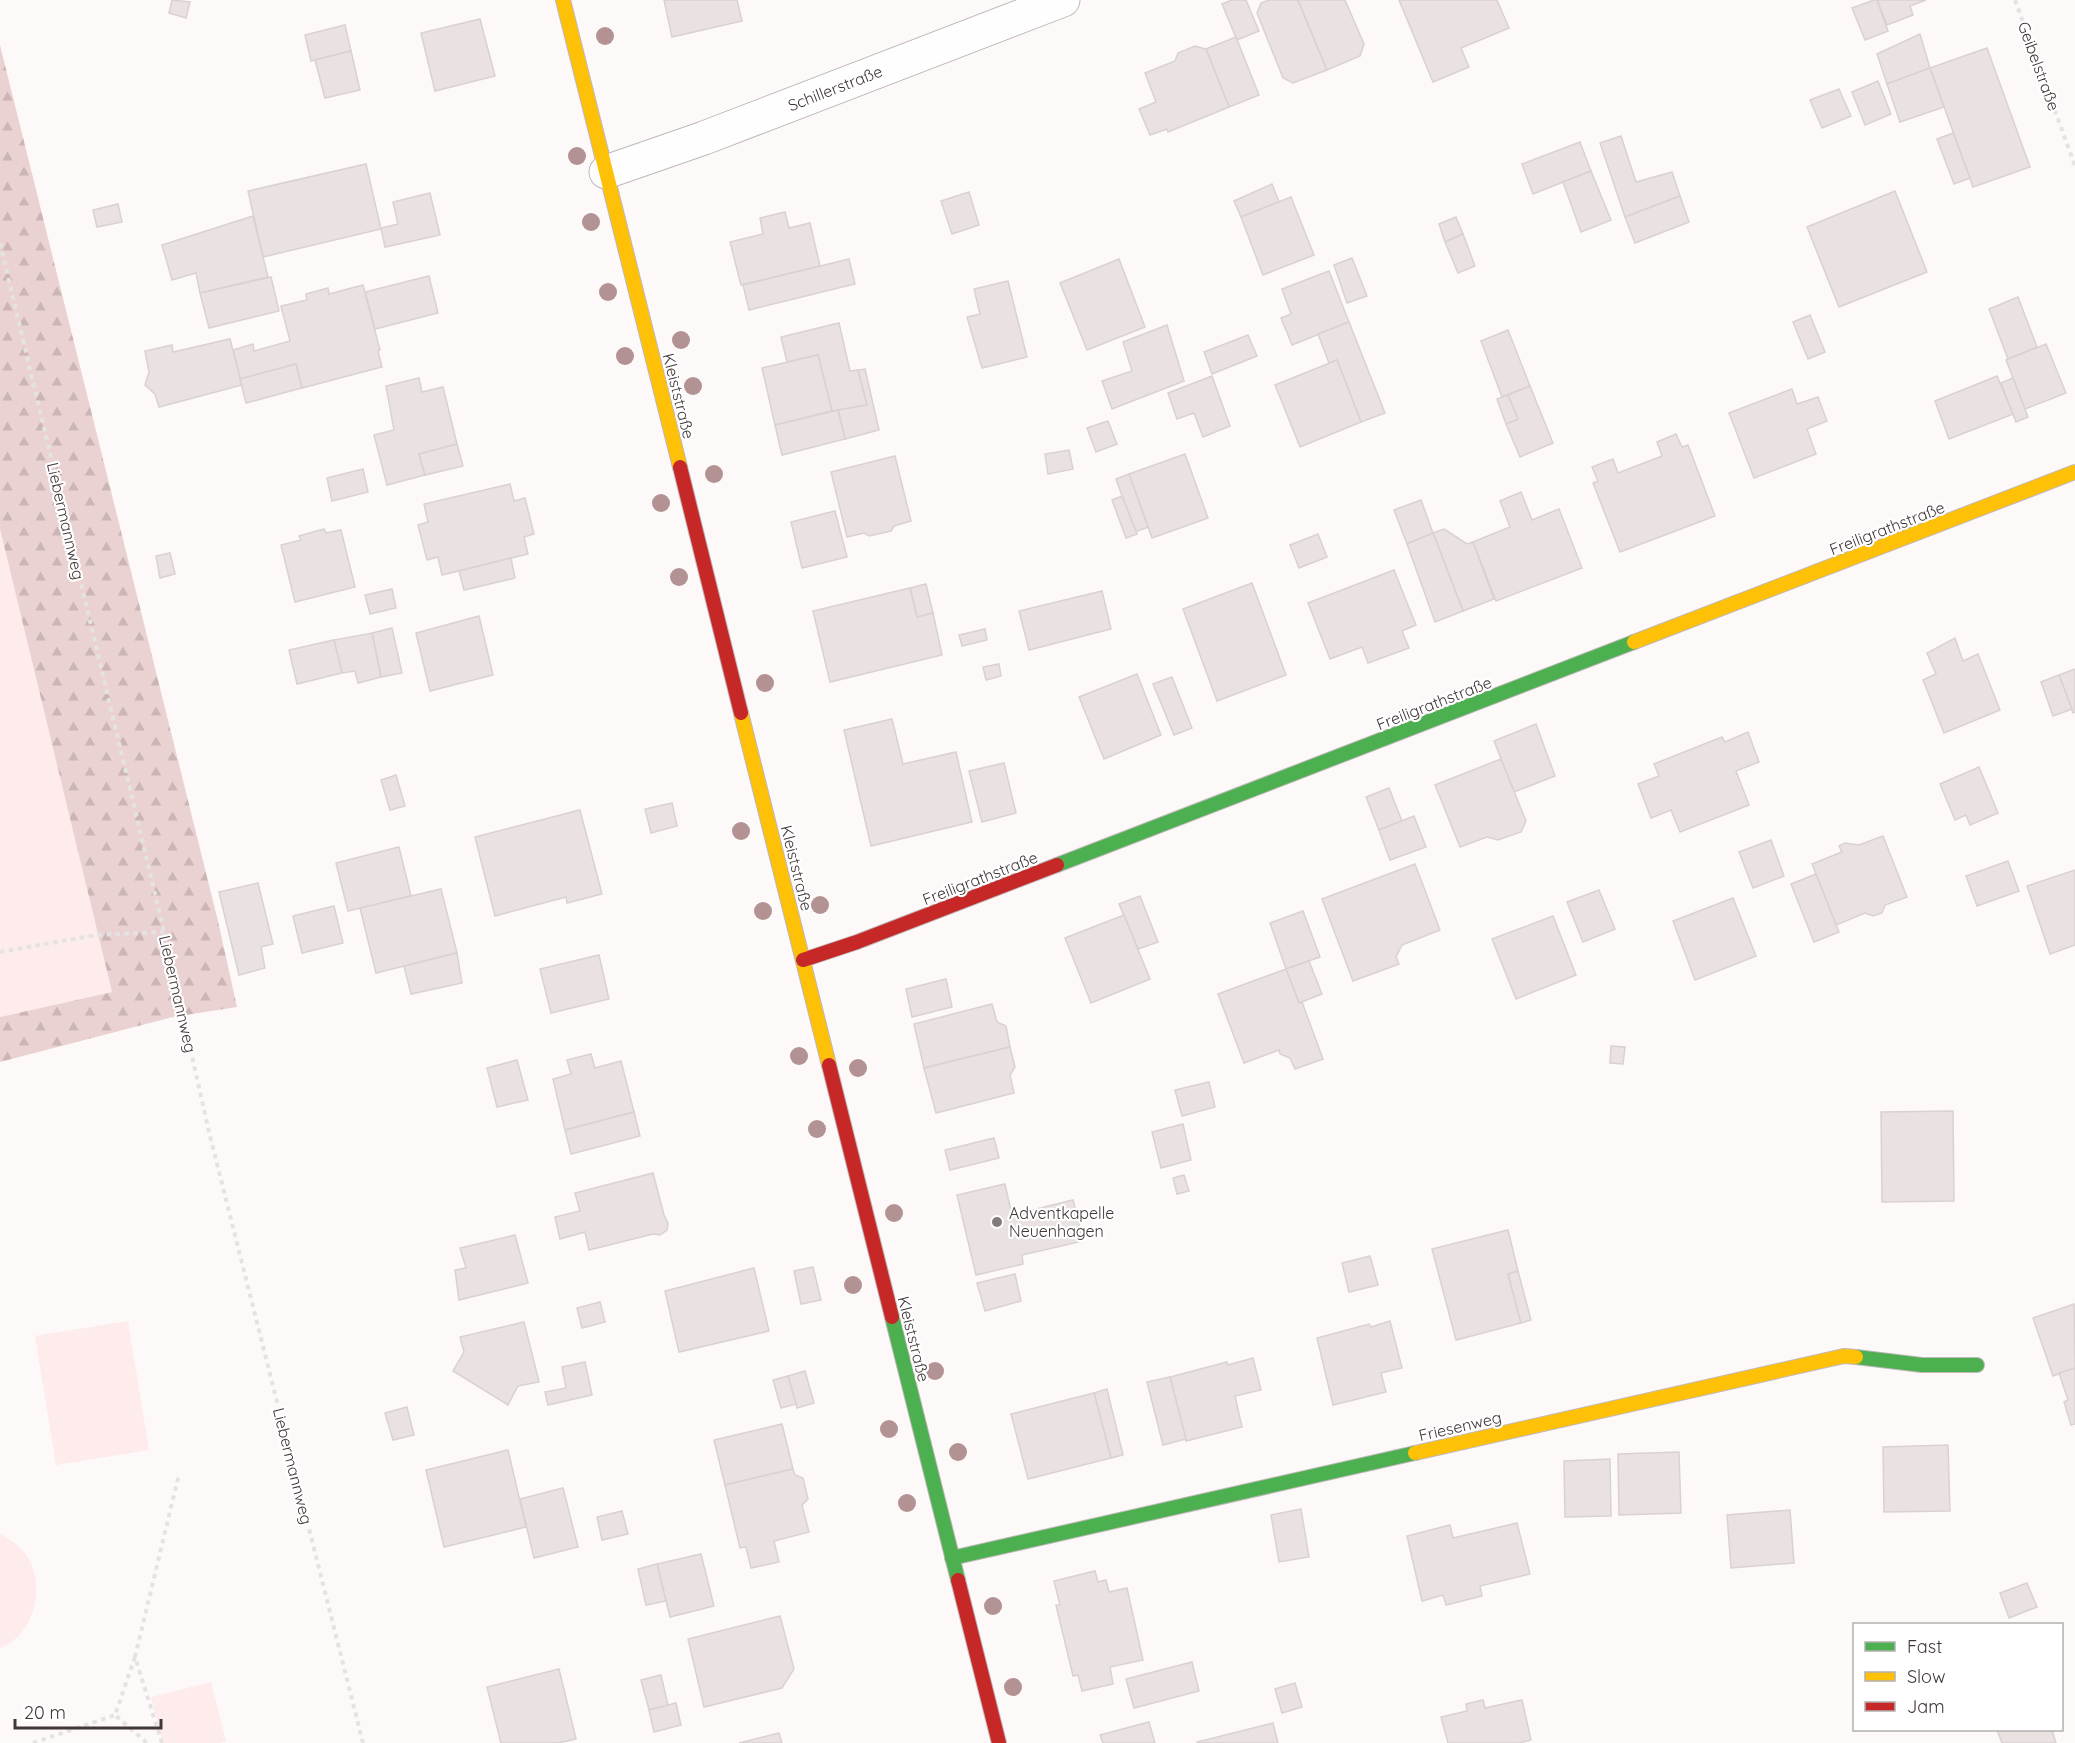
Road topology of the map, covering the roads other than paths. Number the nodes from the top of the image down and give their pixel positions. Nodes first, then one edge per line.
1 (563, 0) edge
2 (1063, 0) edge
3 (606, 172) junction
4 (2075, 472) edge
5 (803, 960) junction
6 (1977, 1365) dead end
7 (952, 1558) junction
8 (999, 1743) edge

1 - 3 street, Kleiststraße
2 - 3 street, Schillerstraße
3 - 5 street, Kleiststraße
4 - 5 street, Freiligrathstraße
5 - 7 street, Kleiststraße
6 - 7 street, Friesenweg
7 - 8 street, Kleiststraße

